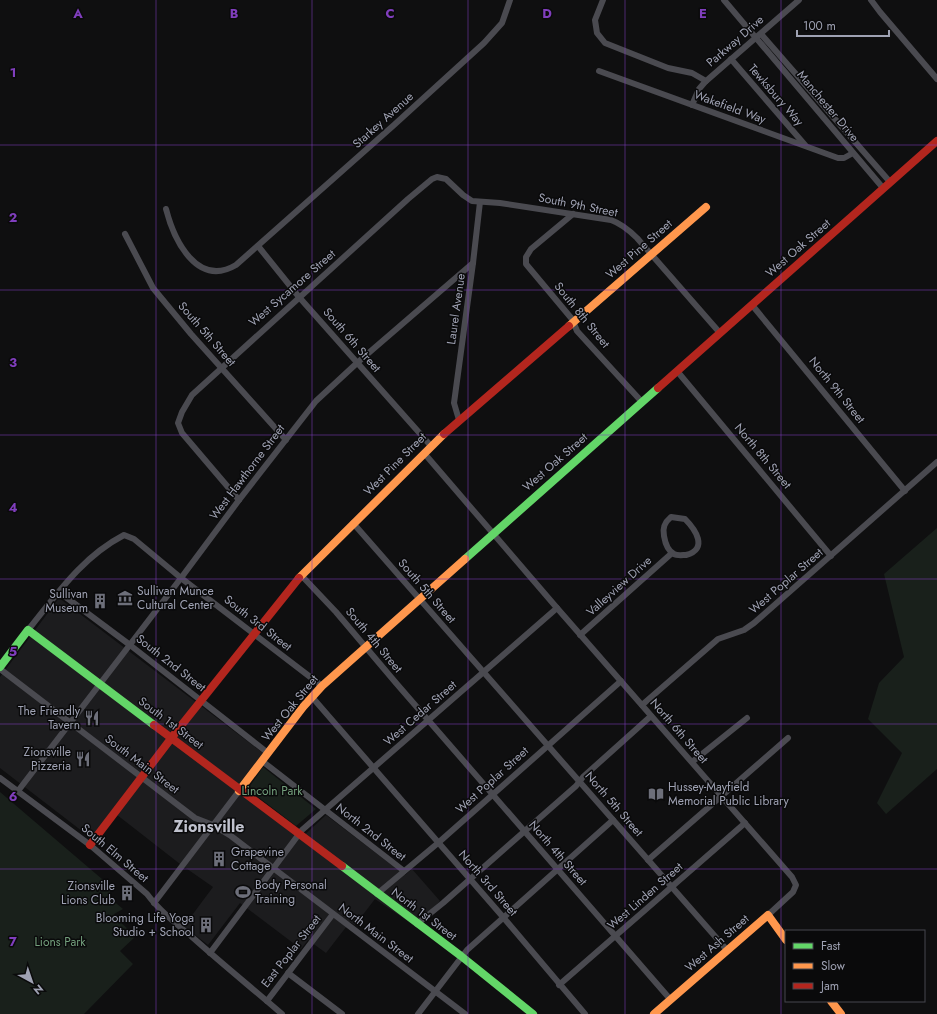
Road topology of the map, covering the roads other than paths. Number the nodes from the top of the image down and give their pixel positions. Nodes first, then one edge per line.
1 (510, 0) edge
2 (603, 0) edge
3 (724, 0) edge
4 (799, 0) edge
5 (871, 0) edge
6 (758, 36) junction
7 (731, 59) junction
8 (599, 71) dead end
9 (937, 79) edge
10 (706, 81) junction
11 (692, 105) junction
12 (937, 141) edge
13 (805, 146) junction
14 (853, 152) junction
15 (887, 185) junction
16 (480, 202) junction
17 (706, 207) dead end
18 (166, 209) dead end
19 (573, 214) junction
20 (125, 234) dead end
21 (258, 246) junction
22 (650, 255) junction
23 (473, 263) junction
24 (299, 297) junction
25 (752, 305) junction
26 (574, 322) junction
27 (720, 333) junction
28 (357, 363) junction
29 (221, 368) junction
30 (677, 371) junction
31 (642, 402) junction
32 (459, 420) junction
33 (286, 440) junction
34 (431, 446) junction
35 (424, 453) junction
36 (937, 462) edge
37 (905, 490) junction
38 (239, 500) junction
39 (353, 523) junction
40 (493, 533) junction
41 (672, 553) junction
42 (831, 556) junction
43 (301, 575) junction
44 (181, 578) junction
45 (59, 592) junction
46 (420, 599) junction
47 (557, 608) junction
48 (28, 630) junction
49 (253, 634) junction
50 (580, 635) junction
51 (130, 645) junction
52 (365, 647) junction
53 (0, 668) edge
54 (484, 672) junction
55 (621, 681) junction
56 (100, 684) junction
57 (322, 686) junction
58 (312, 697) junction
59 (200, 701) junction
60 (642, 705) junction
61 (652, 716) junction
62 (747, 718) dead end
63 (429, 720) junction
64 (70, 723) junction
65 (170, 738) junction
66 (788, 738) dead end
67 (548, 746) junction
68 (268, 754) junction
69 (262, 761) junction
70 (692, 762) junction
71 (374, 768) junction
72 (141, 777) junction
73 (0, 778) edge
74 (579, 781) junction
75 (239, 790) junction
76 (18, 791) junction
77 (493, 794) junction
78 (721, 796) junction
79 (325, 810) junction
80 (613, 820) junction
81 (745, 823) junction
82 (213, 825) junction
83 (524, 831) junction
84 (299, 835) junction
85 (438, 843) junction
86 (90, 845) junction
87 (648, 860) junction
88 (274, 868) junction
89 (558, 869) junction
90 (404, 871) junction
91 (469, 879) junction
92 (672, 887) junction
93 (795, 889) joint
94 (377, 894) junction
95 (154, 903) junction
96 (333, 914) junction
97 (768, 916) junction
98 (503, 917) junction
99 (417, 924) junction
100 (615, 936) junction
101 (785, 939) edge
102 (727, 950) junction
103 (210, 953) junction
104 (461, 956) junction
105 (288, 973) junction
106 (559, 985) junction
107 (435, 991) junction
108 (670, 999) junction
109 (267, 1001) junction
110 (832, 1002) edge
111 (282, 1014) edge
112 (342, 1014) edge
113 (418, 1014) edge
114 (465, 1014) edge
115 (533, 1014) edge
116 (584, 1014) edge
117 (654, 1014) edge
118 (841, 1014) edge

1 - 21 street, Starkey Avenue
2 - 10 street
3 - 6 street
4 - 6 street, Parkway Drive
5 - 9 street
6 - 7 street, Parkway Drive
6 - 14 street, Manchester Drive
6 - 15 street, Manchester Drive
7 - 10 street, Parkway Drive
7 - 13 street, Tewksbury Way
8 - 11 street, Wakefield Way
10 - 11 street, Parkway Drive
11 - 13 street, Wakefield Way
12 - 15 street, West Oak Street
13 - 14 street, Wakefield Way
14 - 15 street, Manchester Drive
15 - 25 street, West Oak Street
16 - 19 street, South 9th Street
16 - 23 street, Laurel Avenue
16 - 24 street, West Sycamore Street
17 - 22 street, West Pine Street
18 - 21 street, Starkey Avenue
19 - 22 street, South 9th Street
19 - 26 street, South 8th Street
20 - 29 street, South 5th Street
21 - 24 street, South 6th Street
22 - 26 street, West Pine Street
22 - 27 street, South 9th Street
23 - 28 street, West Hawthorne Street
23 - 32 street, Laurel Avenue
24 - 28 street, South 6th Street
24 - 29 street, West Sycamore Street
25 - 27 street, West Oak Street
25 - 37 street, North 9th Street
26 - 31 street, South 8th Street
26 - 32 street, West Pine Street
27 - 30 street, West Oak Street
28 - 33 street, West Hawthorne Street
28 - 34 street, South 6th Street
29 - 33 street, South 5th Street
29 - 38 street, West Sycamore Street
30 - 31 street, West Oak Street
30 - 42 street, North 8th Street
31 - 40 street, West Oak Street
32 - 34 street, West Pine Street
33 - 38 street, West Hawthorne Street
34 - 35 street, West Pine Street
35 - 39 street, West Pine Street
35 - 40 street
36 - 37 street, West Poplar Street
37 - 42 street, West Poplar Street
38 - 44 street, West Hawthorne Street
39 - 43 street, West Pine Street
39 - 46 street, South 5th Street
40 - 46 street, West Oak Street
40 - 47 street
41 - 41 street
41 - 50 street, Valleyview Drive
42 - 60 street, West Poplar Street
43 - 49 street, West Pine Street
43 - 52 street, South 4th Street
44 - 45 street, South 3rd Street
44 - 49 street, South 3rd Street
44 - 51 street, West Hawthorne Street
45 - 48 street
45 - 51 street, South 2nd Street
46 - 52 street, West Oak Street
46 - 54 street, South 5th Street
47 - 50 street, North 6th Street
47 - 54 street, West Cedar Street
48 - 53 street
48 - 56 street, South 1st Street
49 - 57 street, South 3rd Street
49 - 59 street, West Pine Street
50 - 55 street, North 6th Street
51 - 56 street, West Hawthorne Street
51 - 59 street, South 2nd Street
52 - 57 street, West Oak Street
52 - 63 street, South 4th Street
53 - 64 street, South Main Street
54 - 63 street, West Cedar Street
54 - 67 street, North 5th Street
55 - 60 street, North 6th Street
55 - 67 street, West Poplar Street
56 - 64 street, West Hawthorne Street
56 - 65 street, South 1st Street
57 - 58 street, West Oak Street
58 - 68 street, West Oak Street
58 - 71 street
59 - 65 street, West Pine Street
59 - 68 street, South 2nd Street
60 - 61 street, North 6th Street
61 - 70 street, North 6th Street
61 - 74 street
62 - 70 street
63 - 71 street, West Cedar Street
63 - 77 street, North 4th Street
64 - 72 street, South Main Street
64 - 76 street, West Hawthorne Street
65 - 72 street, West Pine Street
65 - 75 street, South 1st Street
66 - 78 street
67 - 74 street, North 5th Street
67 - 77 street, West Poplar Street
68 - 69 street, West Oak Street
69 - 75 street, West Oak Street
69 - 79 street
70 - 78 street, North 6th Street
71 - 79 street, West Cedar Street
71 - 85 street, North 3rd Street
72 - 82 street, South Main Street
72 - 86 street, West Pine Street
73 - 76 street, South Elm Street
74 - 80 street, North 5th Street
74 - 83 street
75 - 82 street, West Oak Street
75 - 84 street, South 1st Street
76 - 86 street, South Elm Street
77 - 83 street, North 4th Street
77 - 85 street, West Poplar Street
78 - 81 street, North 6th Street
78 - 87 street
79 - 84 street, West Cedar Street
79 - 90 street, North 2nd Street
80 - 87 street, North 5th Street
80 - 89 street
81 - 92 street, West Linden Street
81 - 93 street, North 6th Street
82 - 88 street, South Main Street
82 - 95 street, West Oak Street
83 - 89 street, North 4th Street
83 - 91 street
84 - 88 street, West Cedar Street
84 - 94 street, North 1st Street
85 - 90 street, West Poplar Street
85 - 91 street, North 3rd Street
86 - 95 street, South Elm Street
87 - 92 street, North 5th Street
88 - 96 street, North Main Street
88 - 103 street, West Cedar Street
89 - 98 street
89 - 100 street, North 4th Street
90 - 94 street, West Poplar Street
91 - 98 street, North 3rd Street
91 - 99 street
92 - 100 street, West Linden Street
92 - 102 street, North 5th Street
93 - 97 street, West Ash Street
94 - 99 street, North 1st Street
95 - 103 street, South Elm Street
96 - 105 street, East Poplar Street
96 - 107 street, North Main Street
97 - 101 street
97 - 102 street, West Ash Street
98 - 104 street
98 - 106 street, North 3rd Street
99 - 104 street, North 1st Street
100 - 106 street, West Linden Street
100 - 108 street, North 4th Street
102 - 108 street, West Ash Street
103 - 109 street, South Elm Street
104 - 107 street
104 - 115 street, North 1st Street
105 - 109 street, East Poplar Street
105 - 112 street
106 - 116 street, North 3rd Street
107 - 113 street
107 - 114 street, North Main Street
108 - 117 street, West Ash Street
109 - 111 street, South Elm Street
110 - 118 street

